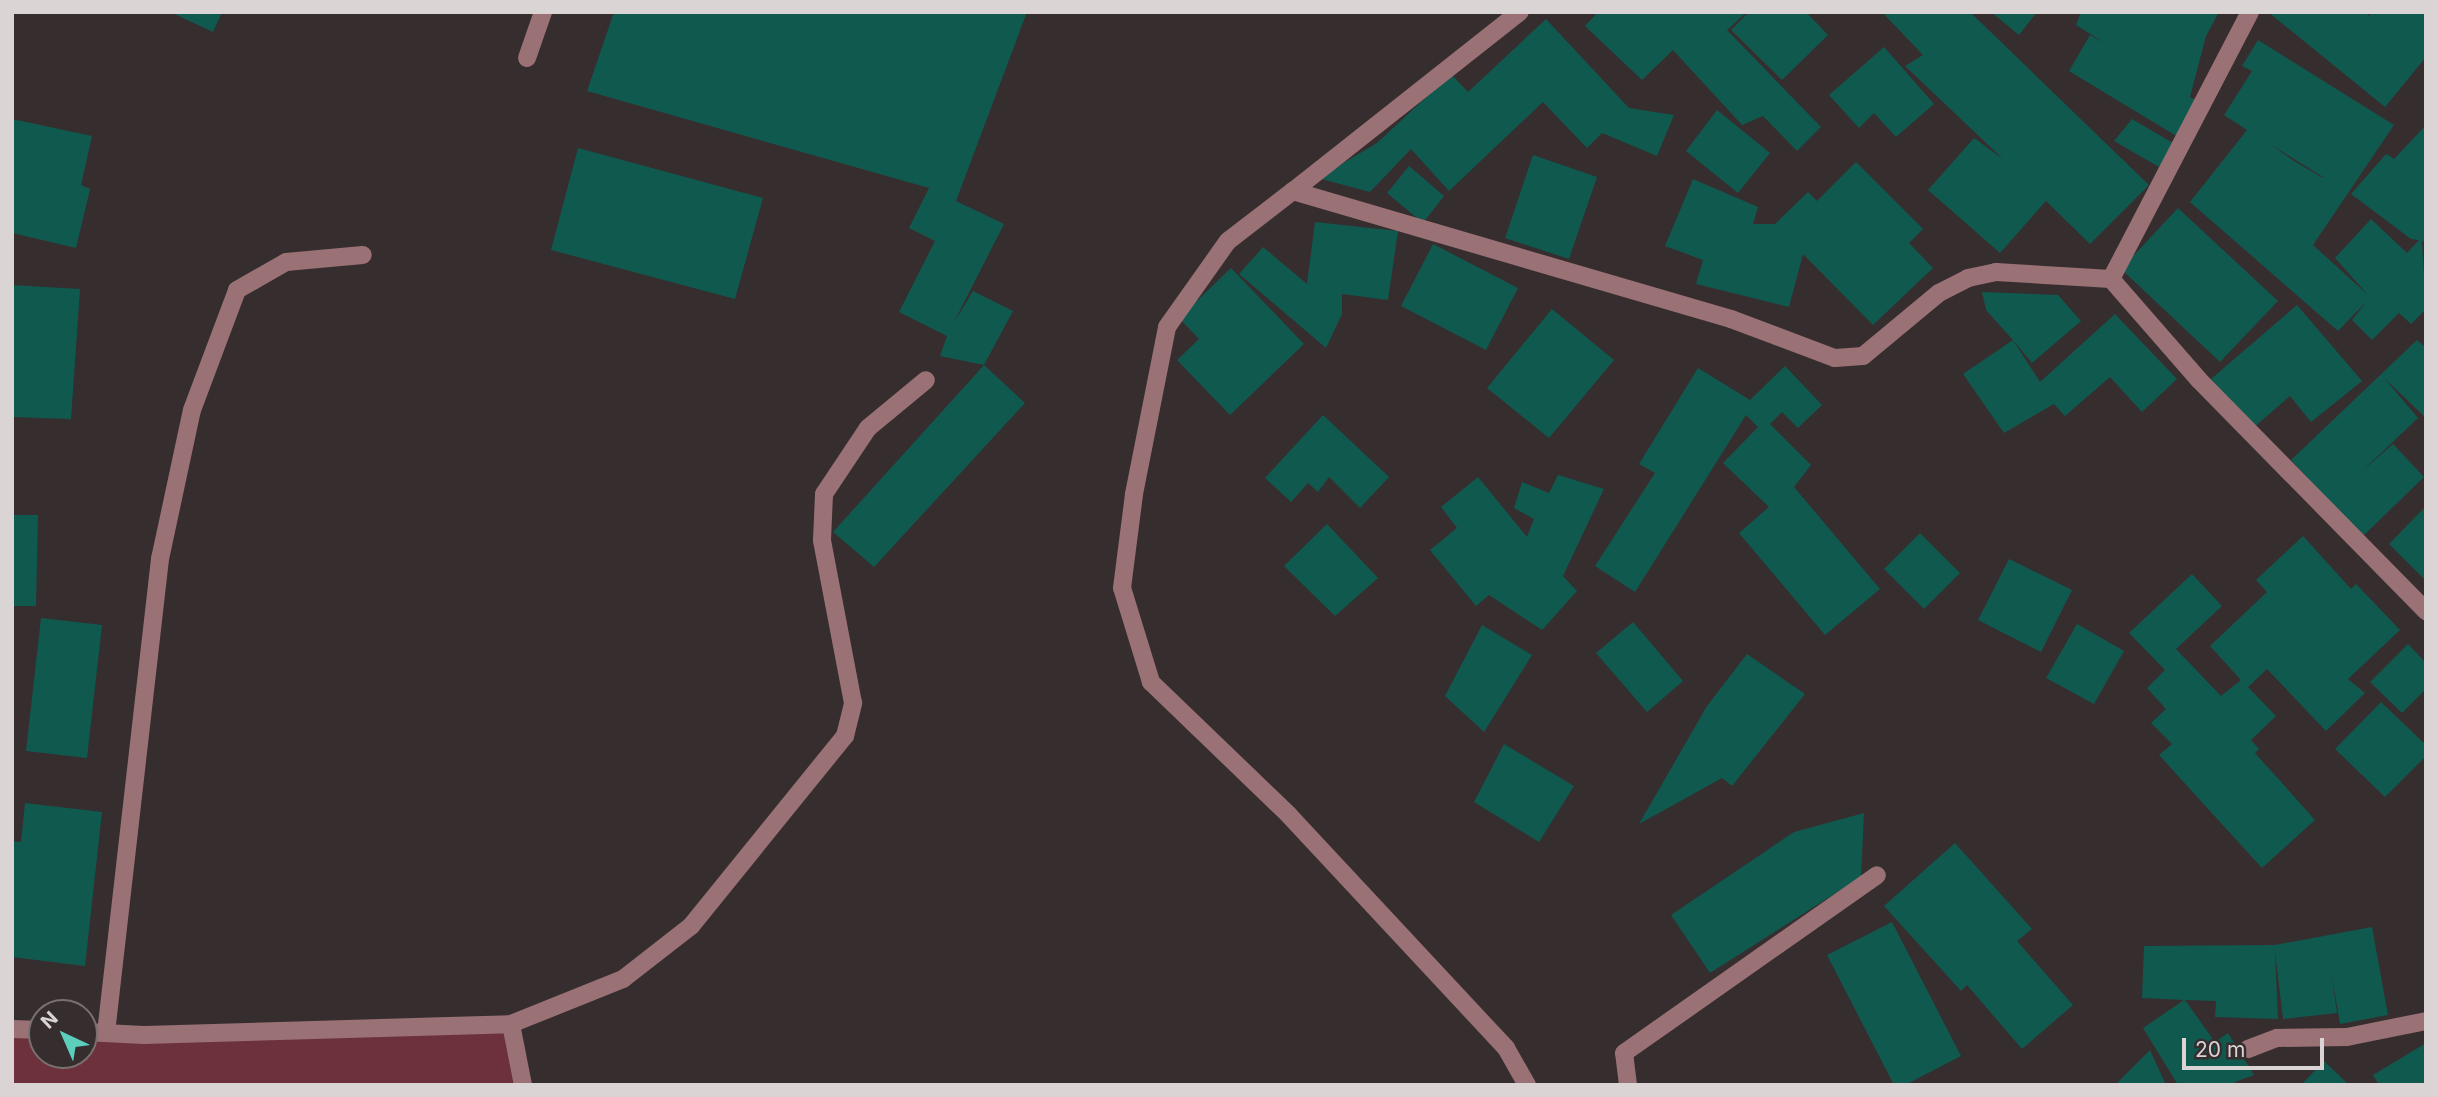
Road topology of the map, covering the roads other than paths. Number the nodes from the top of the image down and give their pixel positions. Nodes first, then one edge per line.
1 (543, 12) edge
2 (1520, 12) edge
3 (2250, 12) edge
4 (527, 58) dead end
5 (1293, 191) junction
6 (363, 255) dead end
7 (2111, 278) junction
8 (926, 380) dead end
9 (2426, 611) edge
10 (1877, 875) dead end
11 (2426, 1021) edge
12 (511, 1024) junction
13 (98, 1033) edge
14 (106, 1033) junction
15 (2248, 1049) dead end
16 (523, 1085) edge
17 (1527, 1085) edge
18 (1628, 1085) edge

1 - 4 street
2 - 5 street
3 - 7 street
5 - 7 street
5 - 17 street
6 - 14 street
7 - 9 street
8 - 12 street
10 - 18 street
11 - 15 street
12 - 14 street
12 - 16 street
13 - 14 street

